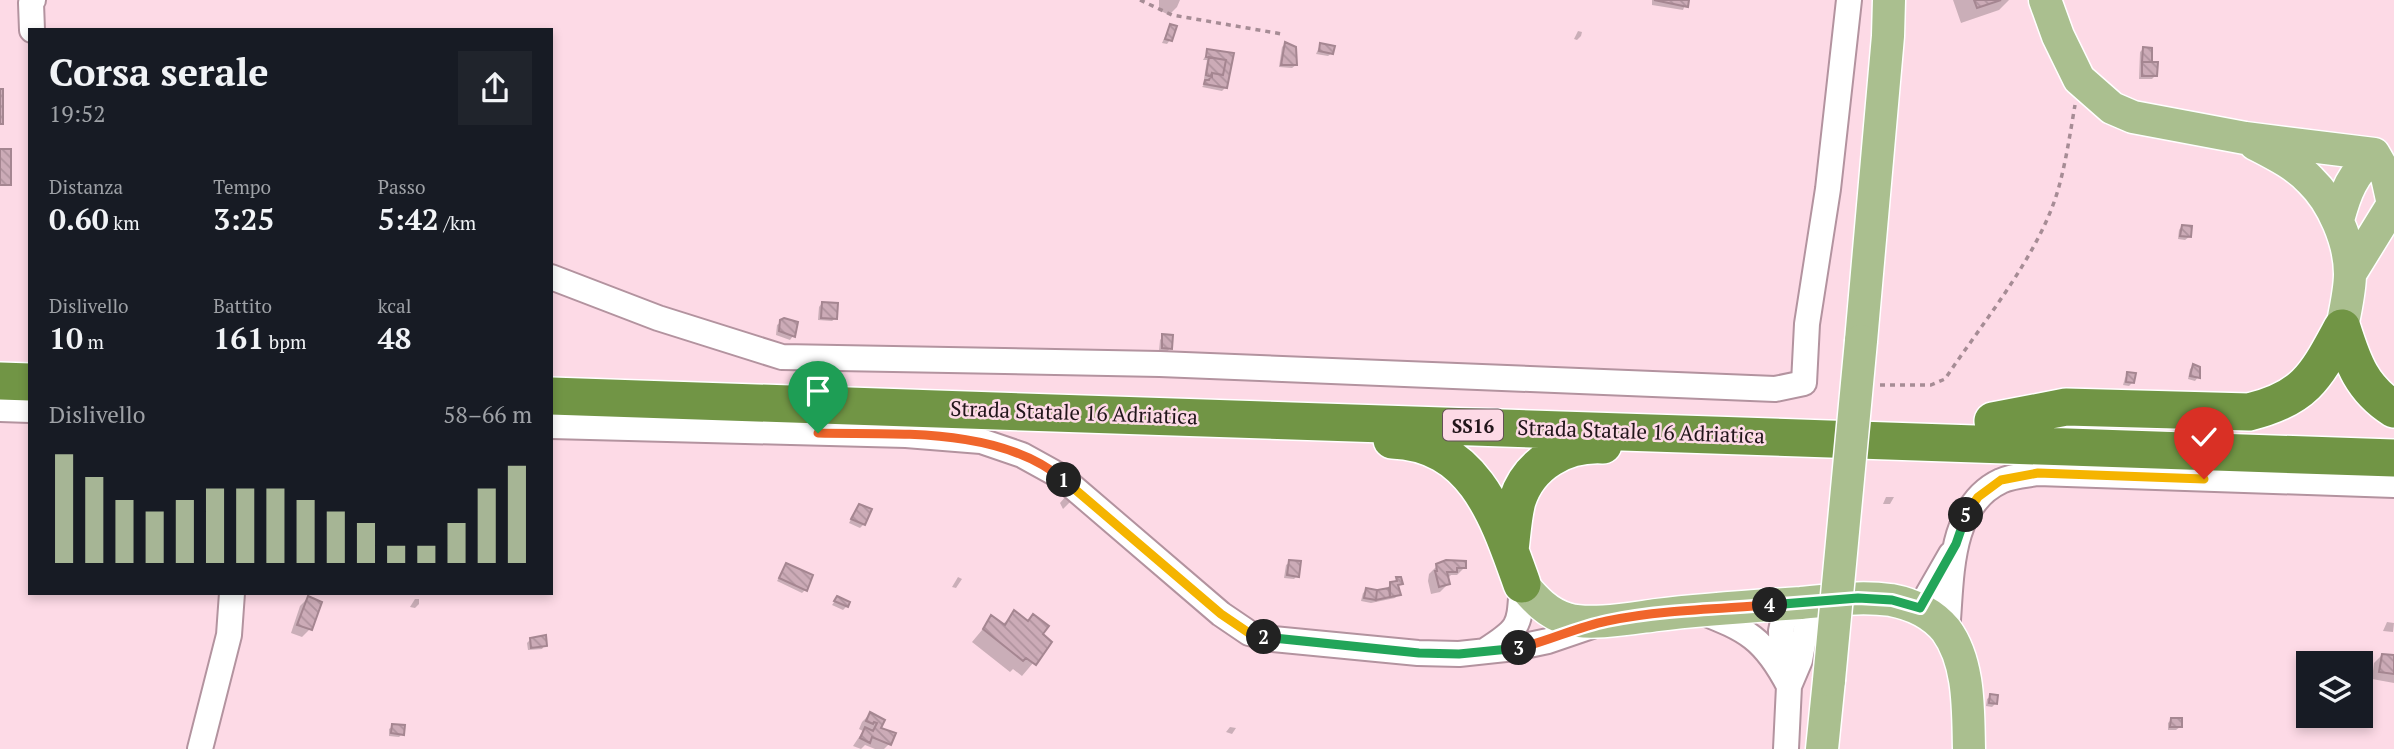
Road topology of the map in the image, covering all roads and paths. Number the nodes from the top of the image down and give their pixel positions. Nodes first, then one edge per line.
1 (1140, 0) edge
2 (1849, 0) edge
3 (1889, 0) edge
4 (2045, 0) edge
5 (29, 1) edge
6 (32, 28) edge
7 (1282, 34) dead end
8 (2079, 79) junction
9 (2245, 138) junction
10 (2384, 155) edge
11 (2393, 203) edge
12 (2338, 220) junction
13 (2350, 274) junction
14 (553, 278) edge
15 (2342, 328) junction
16 (0, 359) edge
17 (28, 360) edge
18 (553, 374) edge
19 (0, 381) edge
20 (28, 382) edge
21 (1872, 385) dead end
22 (553, 396) edge
23 (0, 409) edge
24 (2394, 409) edge
25 (28, 410) edge
26 (1211, 417) junction
27 (1993, 421) junction
28 (553, 425) edge
29 (1792, 436) junction
30 (2394, 436) edge
31 (2394, 458) edge
32 (2394, 485) edge
33 (1956, 544) junction
34 (1510, 550) junction
35 (1522, 584) junction
36 (232, 595) edge
37 (1811, 602) junction
38 (1920, 608) junction
39 (1698, 610) junction
40 (1606, 621) junction
41 (1947, 632) junction
42 (1486, 650) junction
43 (1785, 679) junction
44 (200, 749) edge
45 (1786, 749) edge
46 (1822, 749) edge
47 (1969, 749) edge

1 - 7 path
2 - 14 street
3 - 46 main road, bridge
4 - 8 main road
5 - 6 street
8 - 9 main road
8 - 21 path
9 - 10 main road
9 - 12 main road
10 - 11 main road
10 - 12 main road
11 - 13 main road
12 - 13 main road
13 - 15 main road
15 - 24 highway
15 - 27 highway
16 - 17 highway
18 - 27 highway, Strada Statale 16 Adriatica / SS16
19 - 20 highway
22 - 26 highway, Strada Statale 16 Adriatica / SS16
23 - 25 street
26 - 29 highway, Strada Statale 16 Adriatica / SS16
26 - 34 highway
27 - 30 highway, Strada Statale 16 Adriatica / SS16
28 - 42 street
29 - 31 highway, Strada Statale 16 Adriatica / SS16
29 - 34 highway
32 - 33 street
33 - 38 street
33 - 41 street
34 - 35 highway
35 - 40 main road
35 - 42 street
36 - 44 street
37 - 38 main road
37 - 39 main road
37 - 43 street
38 - 41 main road
39 - 40 main road
39 - 43 street
40 - 42 street
41 - 47 main road
43 - 45 street

